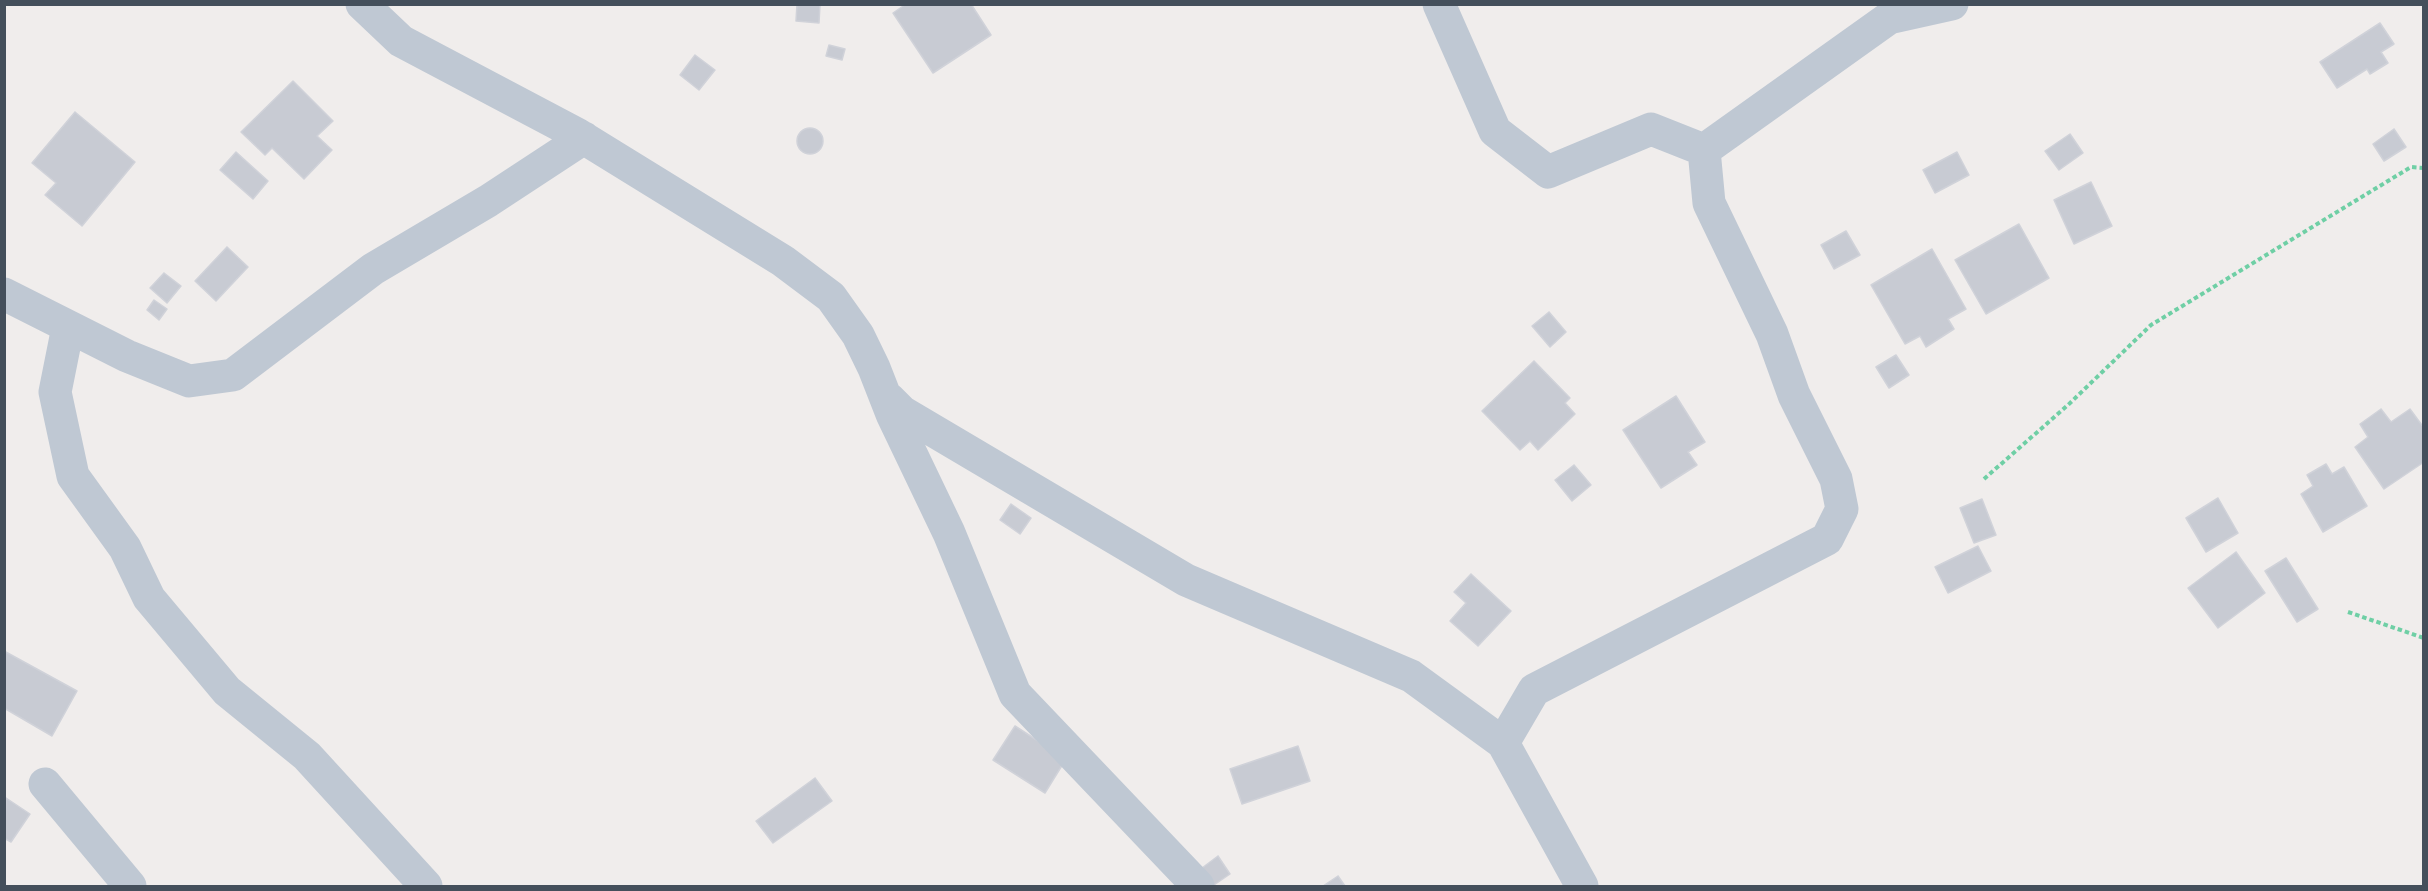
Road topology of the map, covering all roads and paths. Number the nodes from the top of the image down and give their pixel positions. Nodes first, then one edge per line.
1 (362, 4) edge
2 (1439, 4) edge
3 (1952, 4) edge
4 (584, 138) junction
5 (1704, 150) junction
6 (2424, 168) edge
7 (4, 294) edge
8 (68, 327) junction
9 (884, 394) junction
10 (1984, 479) dead end
11 (2348, 612) dead end
12 (2424, 638) edge
13 (1503, 743) junction
14 (45, 784) dead end
15 (130, 886) edge
16 (426, 886) edge
17 (1198, 886) edge
18 (1582, 886) edge

1 - 4 street
2 - 5 street
3 - 5 street
4 - 8 street
4 - 9 street
5 - 13 street
6 - 10 path
7 - 8 street
8 - 16 street
9 - 13 street
9 - 17 street
11 - 12 path
13 - 18 street
14 - 15 street

